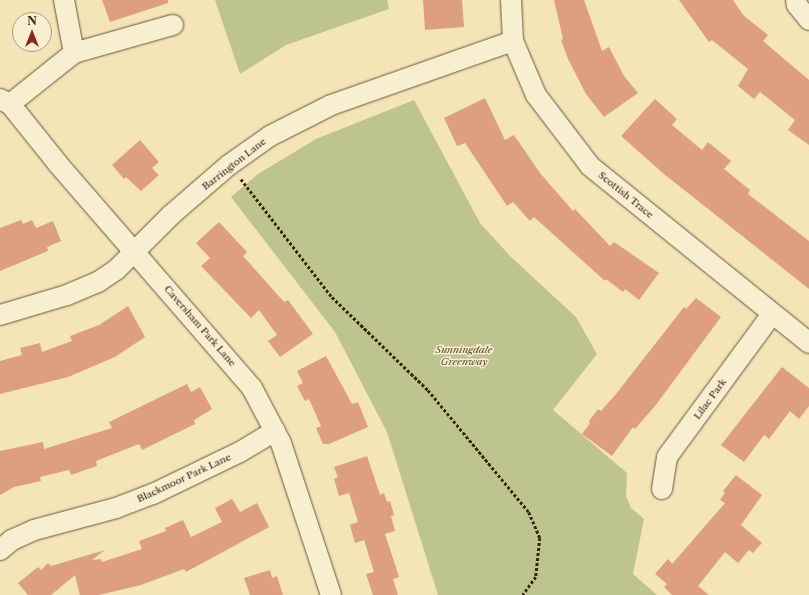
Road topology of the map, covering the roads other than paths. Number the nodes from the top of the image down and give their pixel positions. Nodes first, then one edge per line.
1 (64, 0) edge
2 (511, 0) edge
3 (796, 0) edge
4 (809, 20) edge
5 (173, 25) dead end
6 (513, 41) junction
7 (74, 53) junction
8 (5, 101) edge
9 (136, 253) junction
10 (772, 314) junction
11 (0, 315) edge
12 (809, 343) edge
13 (275, 431) junction
14 (662, 489) dead end
15 (0, 550) edge
16 (331, 595) edge

1 - 7 street
2 - 6 street, Scottish Trace
3 - 4 street
5 - 7 street
6 - 9 street, Barrington Lane
6 - 10 street, Scottish Trace
7 - 8 street
8 - 9 street, Caversham Park Lane
9 - 11 street, Barrington Lane
9 - 13 street, Caversham Park Lane
10 - 12 street, Scottish Trace
10 - 14 street, Lilac Park
13 - 15 street, Blackmoor Park Lane
13 - 16 street, Caversham Park Lane

